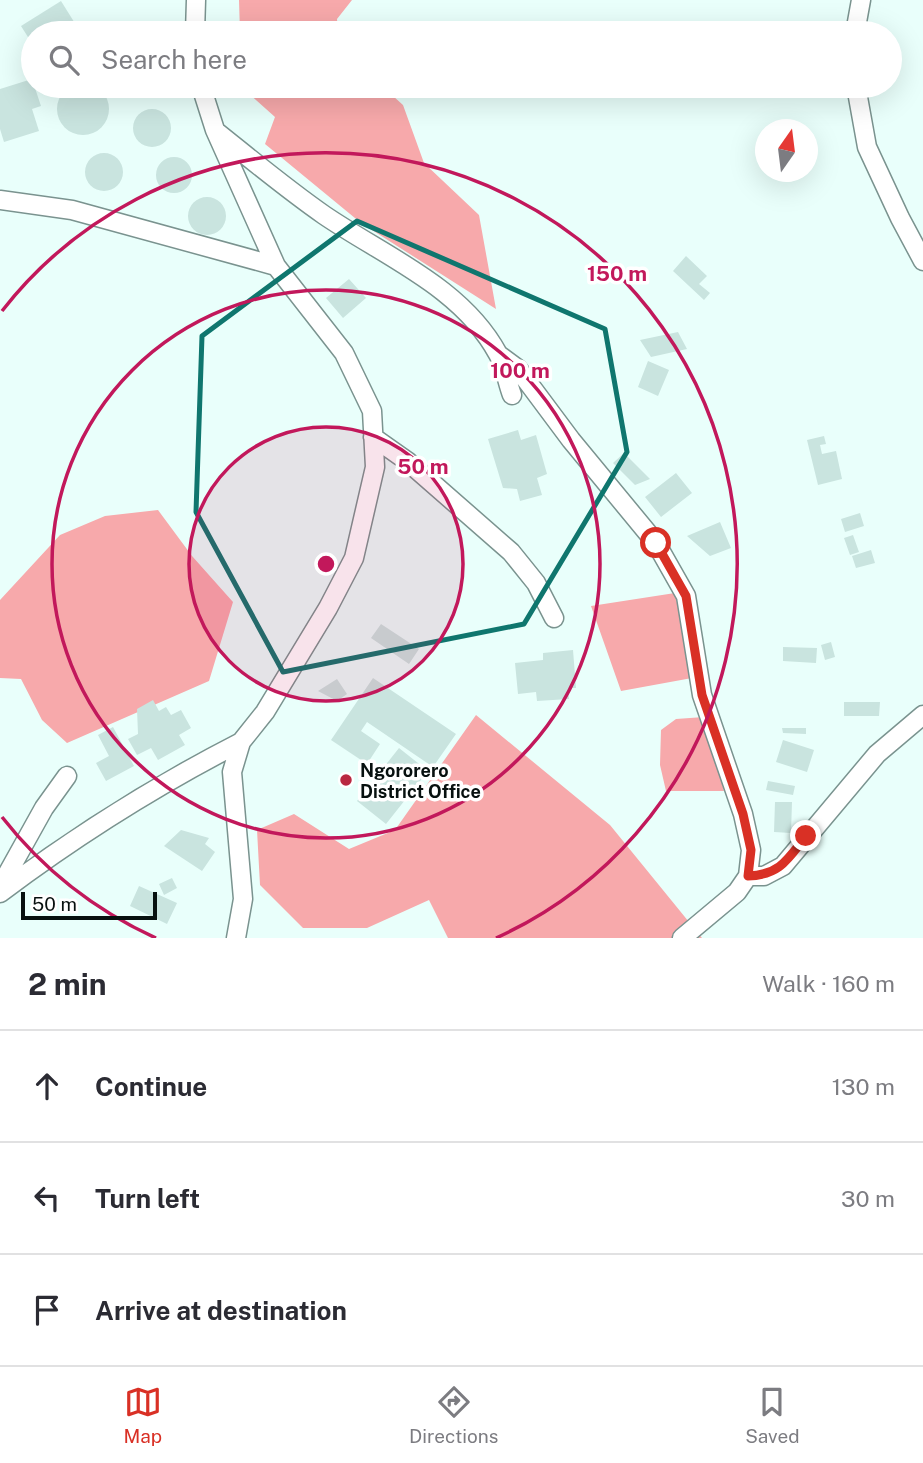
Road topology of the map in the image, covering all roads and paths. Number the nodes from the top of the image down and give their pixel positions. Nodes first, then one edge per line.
1 (196, 0) edge
2 (861, 0) edge
3 (195, 21) edge
4 (857, 21) edge
5 (205, 98) edge
6 (858, 98) edge
7 (215, 130) junction
8 (0, 200) edge
9 (923, 261) edge
10 (276, 266) junction
11 (499, 355) junction
12 (512, 395) dead end
13 (373, 437) junction
14 (554, 618) dead end
15 (923, 715) edge
16 (242, 742) junction
17 (67, 776) dead end
18 (748, 876) junction
19 (0, 887) edge
20 (0, 893) edge
21 (236, 938) edge
22 (682, 938) edge

1 - 3 street
2 - 4 street
5 - 7 street
6 - 9 street
7 - 10 street
7 - 11 street
8 - 10 street
10 - 13 street
11 - 12 street
11 - 18 street
13 - 14 street
13 - 16 street
15 - 18 street
16 - 20 street
16 - 21 street
17 - 19 street
18 - 22 street

